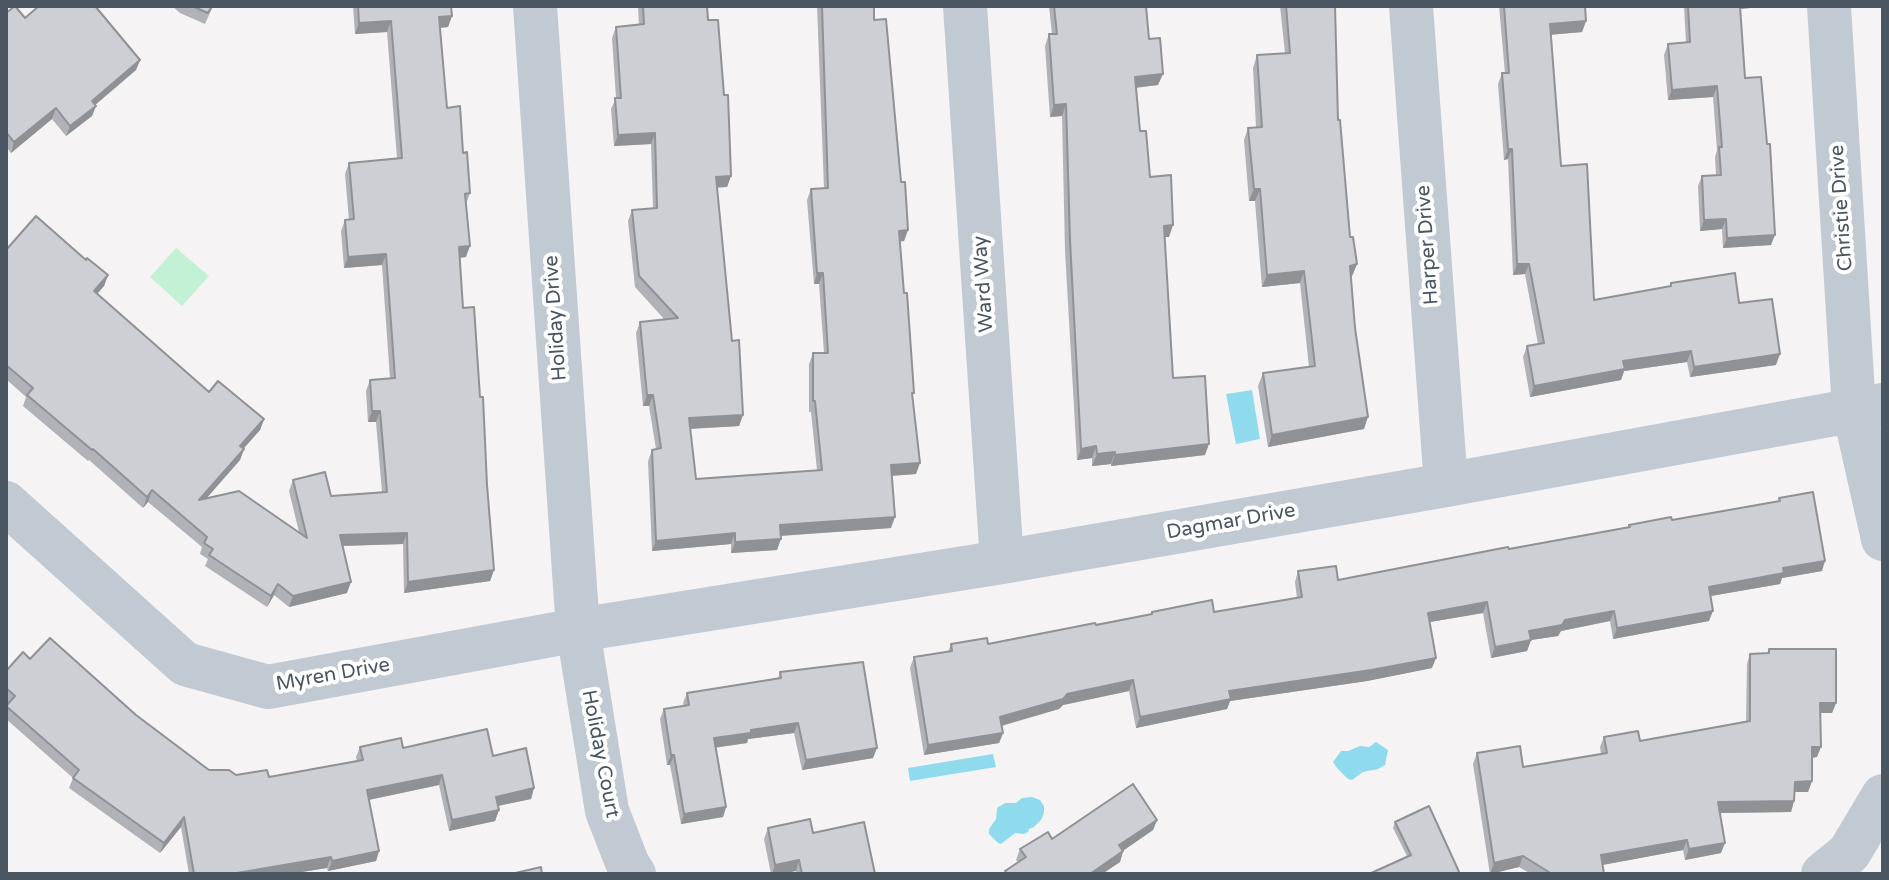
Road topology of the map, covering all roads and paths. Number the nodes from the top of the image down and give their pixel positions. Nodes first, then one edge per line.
1 (535, 6) edge
2 (965, 6) edge
3 (1411, 6) edge
4 (1829, 6) edge
5 (1869, 407) edge
6 (1446, 485) junction
7 (14, 527) edge
8 (1883, 539) edge
9 (1002, 562) junction
10 (578, 630) junction
11 (1883, 796) edge
12 (634, 874) edge
13 (1823, 874) edge

1 - 10 street, Holiday Drive
2 - 9 street, Ward Way
3 - 6 street, Harper Drive
4 - 5 street, Christie Drive
5 - 6 street, Dagmar Drive
5 - 8 street, Christie Drive
6 - 9 street, Dagmar Drive
7 - 10 street, Myren Drive
9 - 10 street, Dagmar Drive
10 - 12 street, Holiday Court
11 - 13 street

